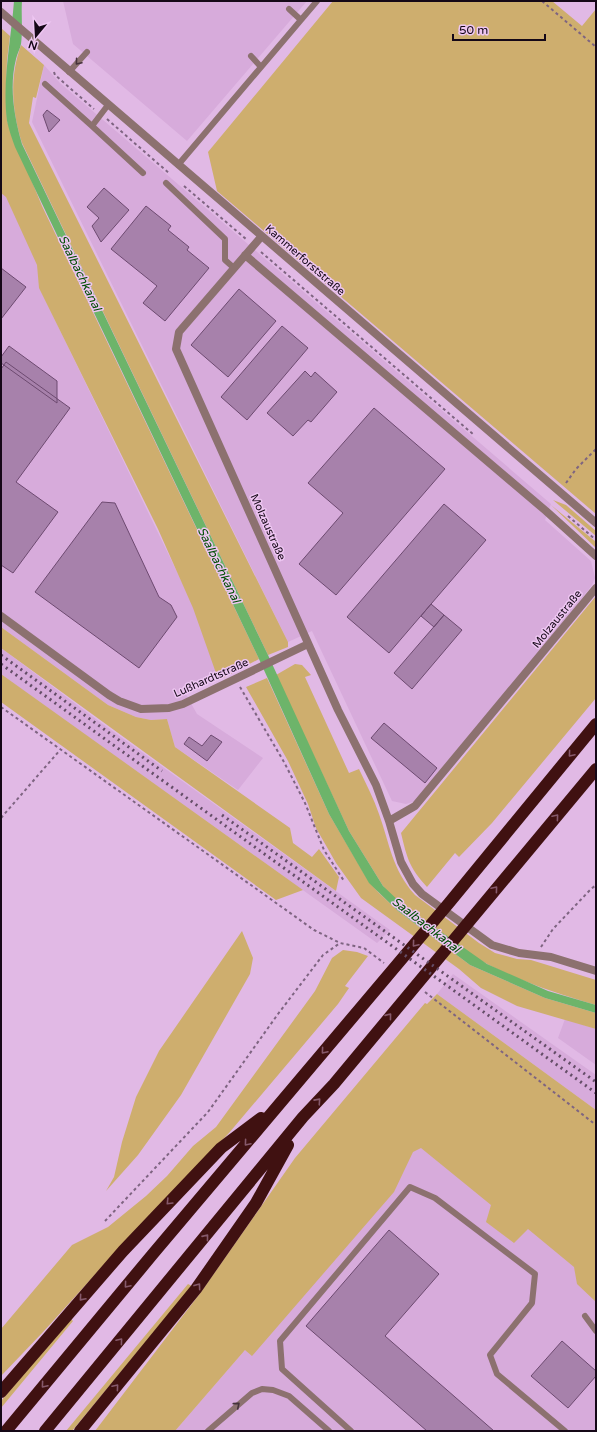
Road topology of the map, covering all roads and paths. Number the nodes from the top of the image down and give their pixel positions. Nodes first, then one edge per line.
1 (317, 1) edge
2 (542, 1) edge
3 (289, 9) dead end
4 (1, 12) edge
5 (301, 20) junction
6 (596, 47) edge
7 (87, 52) dead end
8 (251, 56) dead end
9 (52, 57) junction
10 (261, 67) junction
11 (69, 72) junction
12 (45, 84) dead end
13 (108, 105) junction
14 (101, 114) junction
15 (92, 126) junction
16 (178, 165) junction
17 (144, 173) dead end
18 (171, 175) dead end
19 (166, 184) dead end
20 (183, 185) dead end
21 (261, 237) junction
22 (253, 246) junction
23 (245, 255) junction
24 (234, 268) junction
25 (475, 435) dead end
26 (596, 449) edge
27 (559, 492) junction
28 (568, 515) dead end
29 (596, 524) edge
30 (596, 540) edge
31 (596, 556) edge
32 (596, 588) edge
33 (1, 616) edge
34 (308, 644) junction
35 (236, 679) junction
36 (1, 707) edge
37 (596, 724) edge
38 (60, 750) junction
39 (596, 769) edge
40 (1, 818) edge
41 (389, 821) junction
42 (344, 881) dead end
43 (596, 885) edge
44 (340, 942) junction
45 (534, 955) junction
46 (388, 971) junction
47 (596, 971) edge
48 (415, 990) junction
49 (281, 1102) junction
50 (303, 1117) junction
51 (596, 1125) edge
52 (105, 1221) dead end
53 (585, 1316) dead end
54 (596, 1331) edge
55 (1, 1392) edge
56 (6, 1431) edge
57 (45, 1431) edge
58 (80, 1431) edge
59 (208, 1431) edge
60 (329, 1431) edge
61 (351, 1431) edge
62 (566, 1431) edge

1 - 5 lane
2 - 6 path
3 - 5 lane
4 - 9 street, Kammerforststraße
5 - 10 lane
7 -> 11 lane
8 - 10 lane
9 - 11 street, Kammerforststraße
9 - 14 path
10 - 16 lane
11 - 13 street, Kammerforststraße
12 - 15 lane
13 - 14 lane
13 - 16 street, Kammerforststraße
14 - 15 lane
14 - 18 path
15 - 17 lane
16 - 21 street, Kammerforststraße
19 - 24 lane
20 - 22 path
21 - 22 street, Molzaustraße
21 - 27 street, Kammerforststraße
22 - 23 street, Molzaustraße
22 - 25 path
23 - 24 street, Molzaustraße
23 - 31 street
24 - 34 street, Molzaustraße
26 - 27 path
27 - 29 street, Kammerforststraße
28 - 30 path
32 - 41 street, Molzaustraße
33 - 35 street, Lußhardtstraße
34 - 35 street, Lußhardtstraße
34 - 41 street, Molzaustraße
35 - 42 path
36 - 38 path
37 -> 46 highway
38 - 40 path
38 - 44 path
48 -> 39 highway
41 - 45 street, Molzaustraße
43 - 45 path
44 - 46 path
44 - 52 path
45 - 47 street, Molzaustraße
46 -> 49 highway
50 -> 48 highway
48 - 51 path
49 -> 55 highway
49 -> 56 highway
57 -> 50 highway
58 -> 50 highway
53 - 54 lane
59 -> 60 lane
61 - 62 lane

